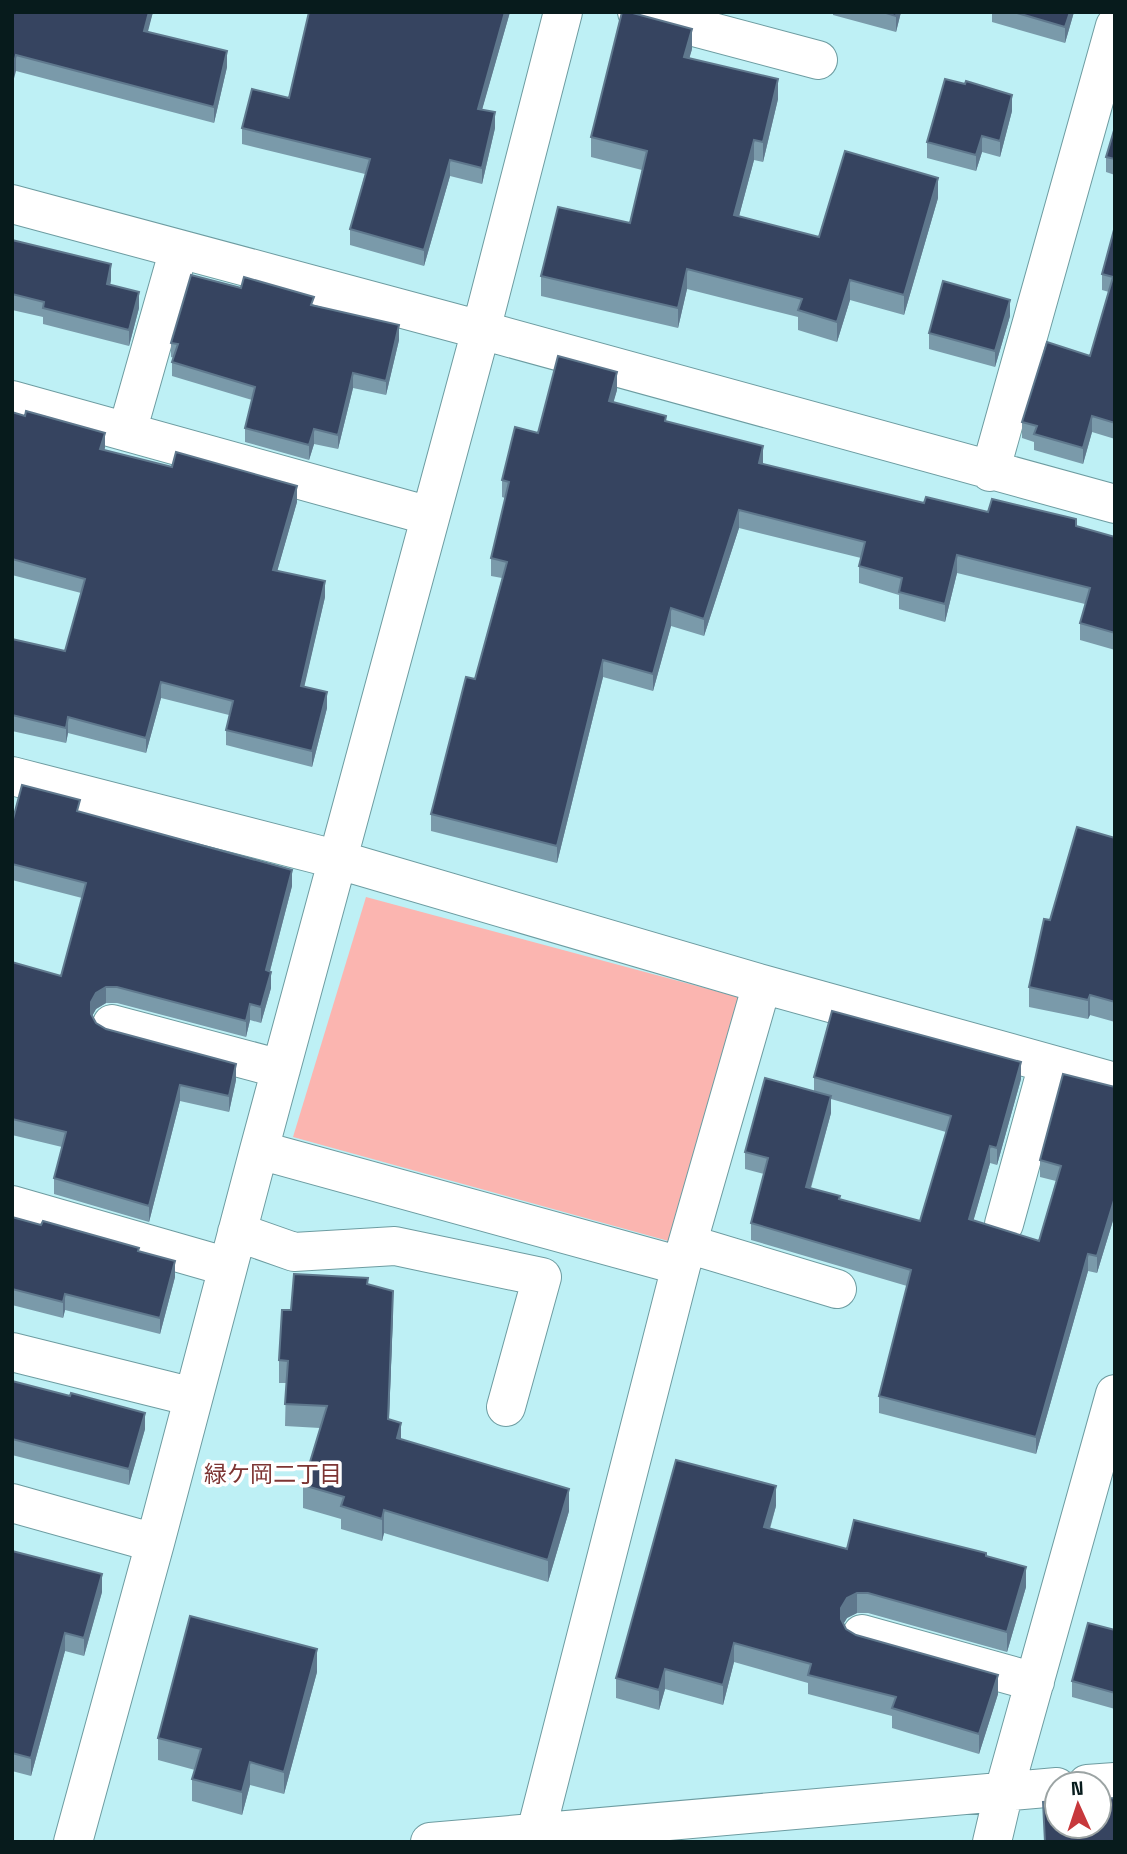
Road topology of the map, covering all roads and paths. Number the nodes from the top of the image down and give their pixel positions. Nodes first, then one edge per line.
1 (563, 12) edge
2 (637, 12) edge
3 (1115, 26) edge
4 (818, 60) dead end
5 (12, 204) edge
6 (178, 249) junction
7 (481, 330) junction
8 (12, 400) edge
9 (127, 432) junction
10 (990, 472) junction
11 (1115, 504) edge
12 (430, 516) junction
13 (12, 776) edge
14 (339, 860) junction
15 (762, 984) junction
16 (112, 1024) dead end
17 (1048, 1064) junction
18 (281, 1069) junction
19 (1115, 1082) edge
20 (259, 1150) junction
21 (12, 1205) edge
22 (1004, 1224) dead end
23 (232, 1250) junction
24 (685, 1255) junction
25 (837, 1289) dead end
26 (12, 1352) edge
27 (1115, 1394) edge
28 (193, 1397) junction
29 (506, 1408) dead end
30 (12, 1503) edge
31 (155, 1543) junction
32 (862, 1634) edge
33 (1035, 1682) junction
34 (1043, 1788) edge
35 (1004, 1791) junction
36 (536, 1832) junction
37 (73, 1842) edge
38 (430, 1842) edge
39 (992, 1842) edge

1 - 7 street
2 - 4 street
3 - 10 street
5 - 6 street
6 - 7 street
6 - 9 street
7 - 10 street
7 - 12 street
8 - 9 street
9 - 12 street
10 - 11 street
12 - 14 street
13 - 14 street
14 - 15 street
14 - 18 street
15 - 17 street
15 - 24 street
16 - 18 street
17 - 19 street
17 - 22 street
18 - 20 street
20 - 23 street
20 - 24 street
21 - 23 street
23 - 28 street
23 - 29 street
24 - 25 street
24 - 36 street
26 - 28 street
27 - 33 street
28 - 31 street
30 - 31 street
31 - 37 street
32 - 33 street
33 - 35 street
34 - 35 street
35 - 36 street
35 - 39 street
36 - 38 street

